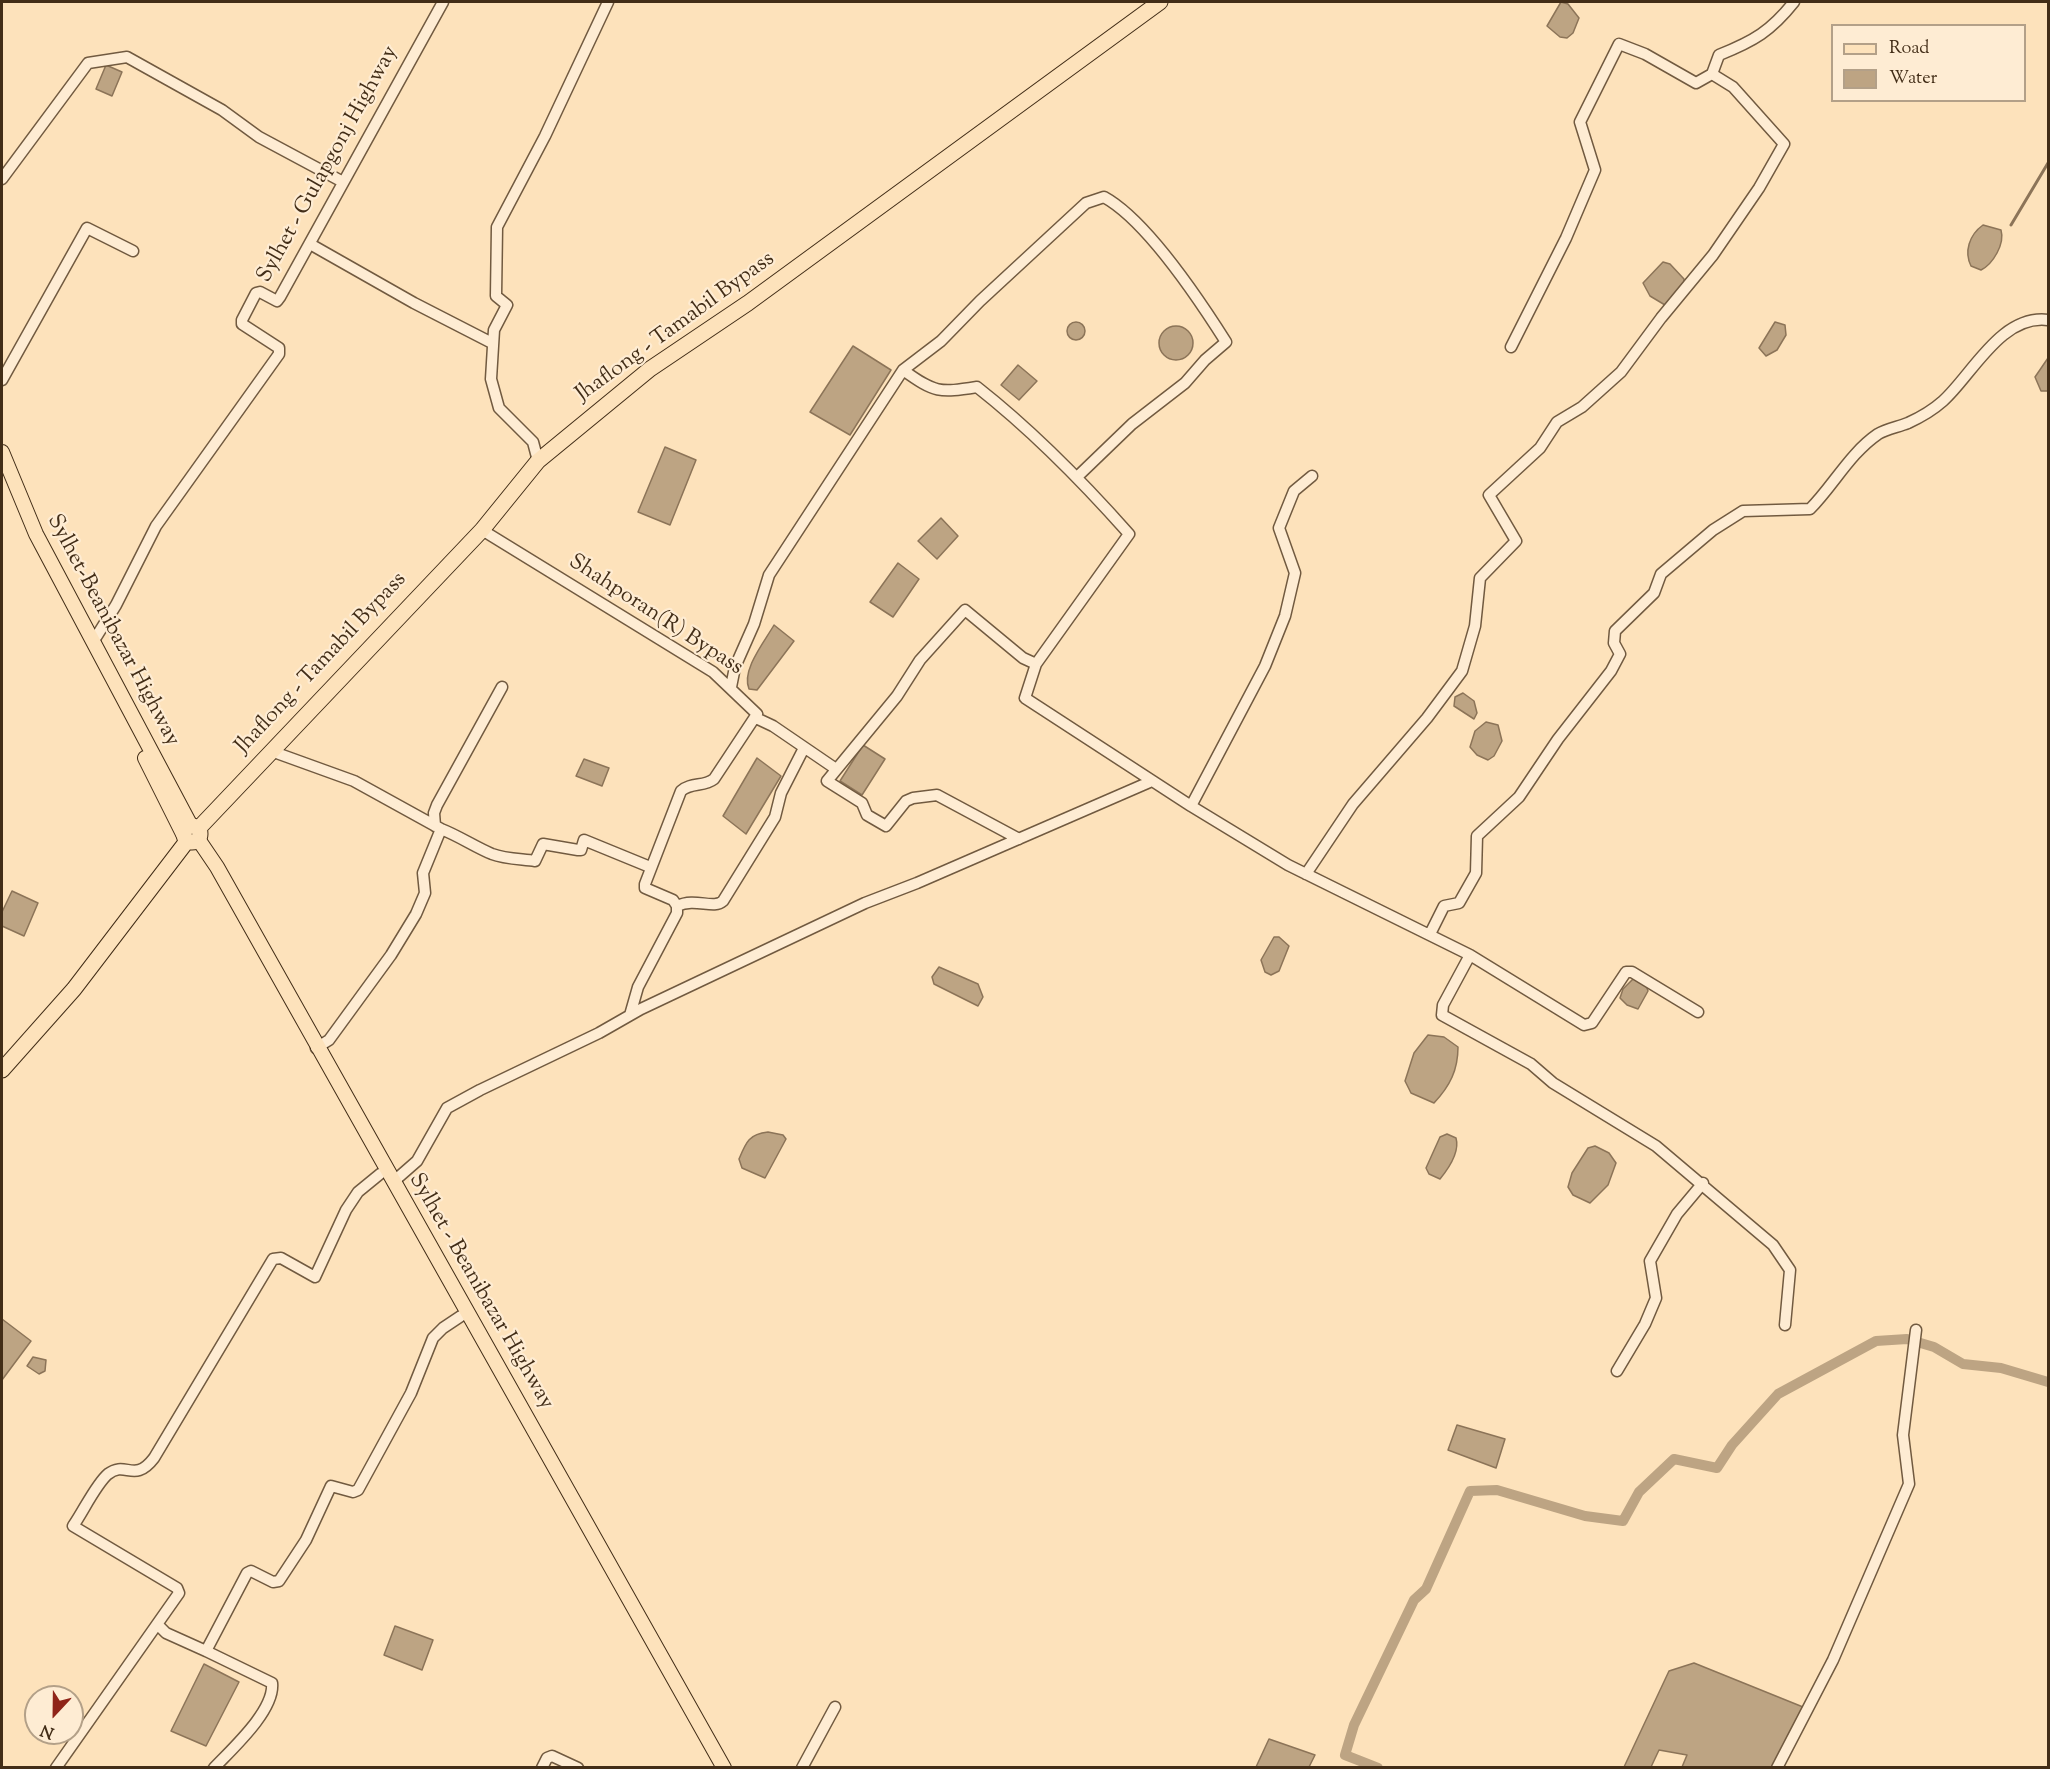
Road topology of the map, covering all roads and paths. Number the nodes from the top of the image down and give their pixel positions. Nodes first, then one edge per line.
1 (443, 2) edge
2 (608, 2) edge
3 (1160, 2) edge
4 (1794, 2) edge
5 (1712, 74) junction
6 (2, 179) edge
7 (343, 182) junction
8 (309, 244) junction
9 (133, 252) dead end
10 (2049, 320) edge
11 (492, 343) junction
12 (1511, 347) dead end
13 (903, 370) junction
14 (2, 380) edge
15 (2, 452) edge
16 (538, 460) junction
17 (2, 467) edge
18 (1312, 476) dead end
19 (1077, 477) junction
20 (482, 530) junction
21 (93, 642) junction
22 (1036, 664) junction
23 (502, 687) dead end
24 (731, 687) junction
25 (756, 718) junction
26 (804, 748) junction
27 (271, 751) junction
28 (836, 769) junction
29 (1152, 781) junction
30 (1191, 806) junction
31 (438, 828) junction
32 (191, 835) junction
33 (1019, 839) junction
34 (650, 867) junction
35 (1306, 874) junction
36 (677, 906) junction
37 (1430, 934) junction
38 (1470, 955) junction
39 (1698, 1012) dead end
40 (630, 1015) junction
41 (316, 1048) junction
42 (2, 1070) edge
43 (380, 1174) junction
44 (393, 1182) junction
45 (1703, 1183) junction
46 (461, 1316) junction
47 (1785, 1325) dead end
48 (1916, 1330) dead end
49 (1617, 1371) dead end
50 (157, 1624) junction
51 (206, 1651) junction
52 (835, 1707) dead end
53 (56, 1767) edge
54 (214, 1767) edge
55 (542, 1767) edge
56 (578, 1767) edge
57 (714, 1767) edge
58 (724, 1767) edge
59 (802, 1767) edge
60 (1777, 1767) edge

1 - 7 street, Sylhet - Gulapgonj Highway
2 - 11 street
3 - 16 highway, Jhaflong - Tamabil Bypass
4 - 5 street
5 - 12 street
5 - 35 street
6 - 7 street
7 - 8 street, Sylhet - Gulapgonj Highway
8 - 11 street
8 - 21 street, Sylhet - Gulapgonj Highway
9 - 14 street
10 - 37 street
11 - 16 street
13 - 19 street
13 - 19 street
13 - 24 street
15 - 21 main road, Sylhet-Beanibazar Highway
16 - 20 highway, Jhaflong - Tamabil Bypass
17 - 32 main road, Sylhet-Beanibazar Highway
18 - 30 street
19 - 22 street
20 - 24 street, Shahporan(R) Bypass
20 - 27 highway, Jhaflong - Tamabil Bypass
21 - 32 main road, Sylhet-Beanibazar Highway
22 - 28 street
22 - 29 street
23 - 31 street
24 - 25 street, Shahporan(R) Bypass
25 - 26 street
25 - 34 street
26 - 28 street
26 - 36 street
27 - 31 street
27 - 32 highway, Jhaflong - Tamabil Bypass
28 - 33 street
29 - 30 street
29 - 33 street
30 - 35 street
31 - 34 street
31 - 41 street
32 - 41 main road, Sylhet - Beanibazar Highway
32 - 42 highway, Jhaflong - Tamabil Bypass
32 - 43 main road, Sylhet - Beanibazar Highway
33 - 40 street
34 - 36 street
35 - 37 street
36 - 40 street
37 - 38 street
38 - 39 street
38 - 45 street
40 - 44 street
41 - 44 main road, Sylhet - Beanibazar Highway
43 - 46 main road, Sylhet - Beanibazar Highway
43 - 50 street
44 - 58 main road, Sylhet - Beanibazar Highway
45 - 47 street
45 - 49 street
46 - 51 street
46 - 57 main road, Sylhet - Beanibazar Highway
48 - 60 street
50 - 51 street
50 - 53 street
51 - 54 street
52 - 59 street
55 - 56 street

